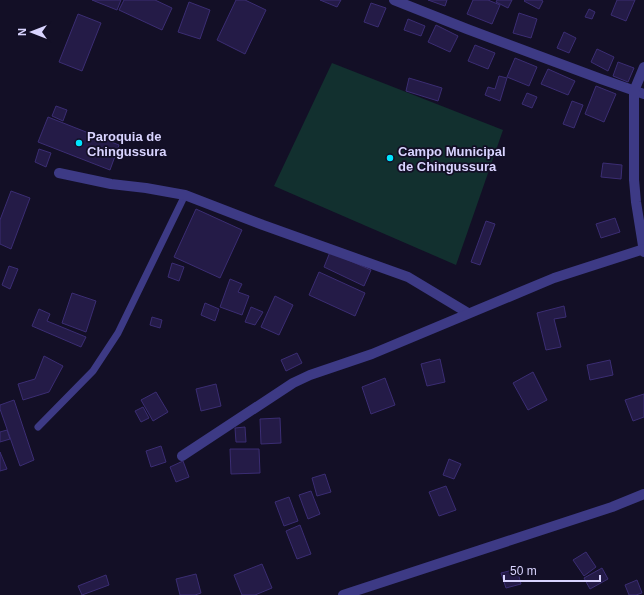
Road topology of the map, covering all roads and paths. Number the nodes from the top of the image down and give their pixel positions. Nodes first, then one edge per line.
1 (394, 0) edge
2 (644, 67) edge
3 (634, 91) junction
4 (644, 94) edge
5 (59, 173) dead end
6 (185, 195) junction
7 (644, 250) edge
8 (468, 313) junction
9 (38, 427) dead end
10 (182, 456) dead end
11 (644, 494) edge
12 (343, 595) edge

1 - 3 street
2 - 3 street
3 - 4 street
3 - 7 street
5 - 6 street
6 - 8 street
6 - 9 lane
7 - 8 street
8 - 10 street
11 - 12 street

